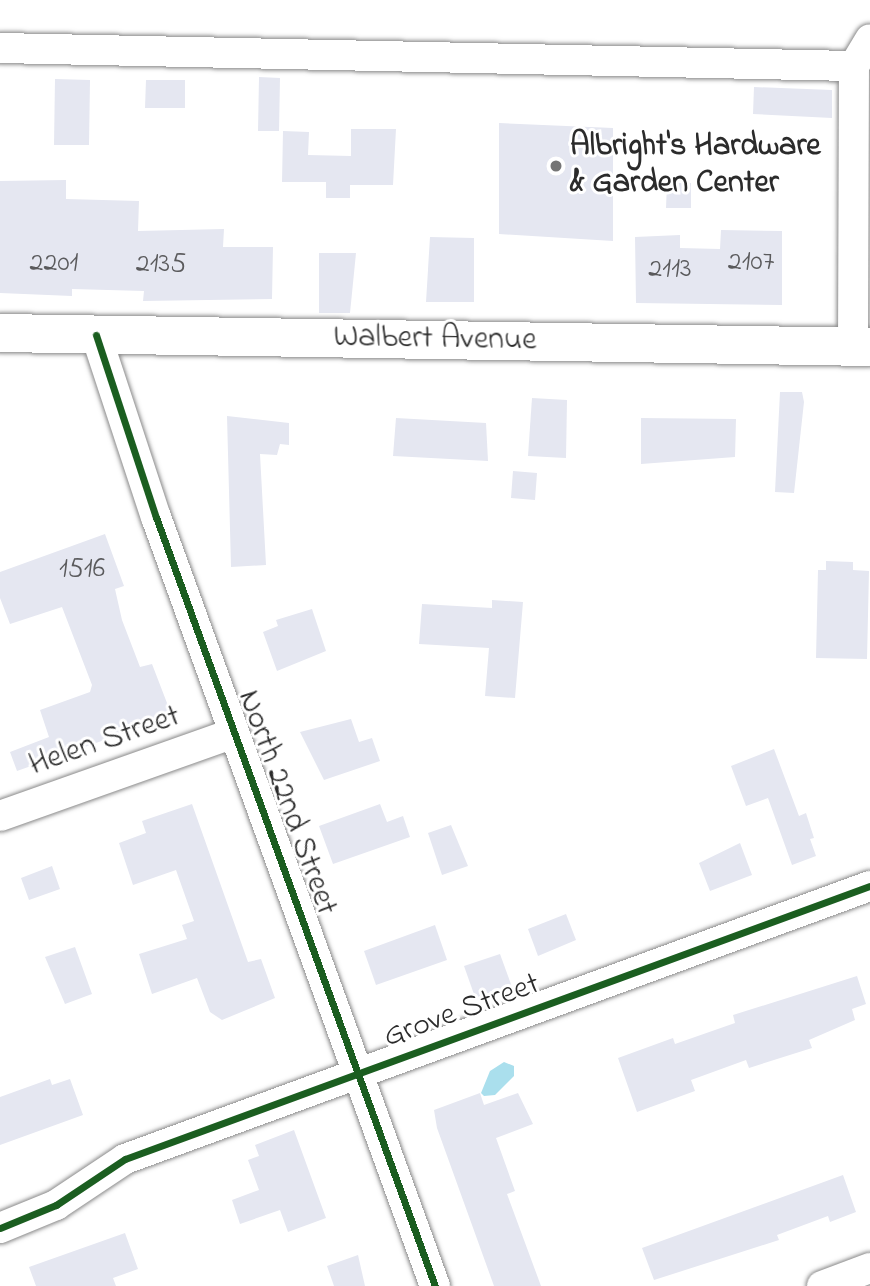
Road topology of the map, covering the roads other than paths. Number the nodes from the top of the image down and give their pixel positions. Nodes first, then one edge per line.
1 (870, 38) edge
2 (0, 48) edge
3 (854, 66) junction
4 (0, 333) edge
5 (96, 335) junction
6 (861, 347) edge
7 (234, 733) junction
8 (0, 816) edge
9 (870, 886) edge
10 (359, 1075) junction
11 (0, 1228) edge
12 (870, 1268) edge
13 (435, 1286) edge
14 (821, 1286) edge

1 - 3 street
2 - 3 street
3 - 6 street
4 - 5 main road, Walbert Avenue
5 - 6 main road, Walbert Avenue
5 - 7 street, North 22nd Street
7 - 8 street, Helen Street
7 - 10 street, North 22nd Street
9 - 10 street, Grove Street
10 - 11 street, Grove Street
10 - 13 street, North 22nd Street
12 - 14 street

